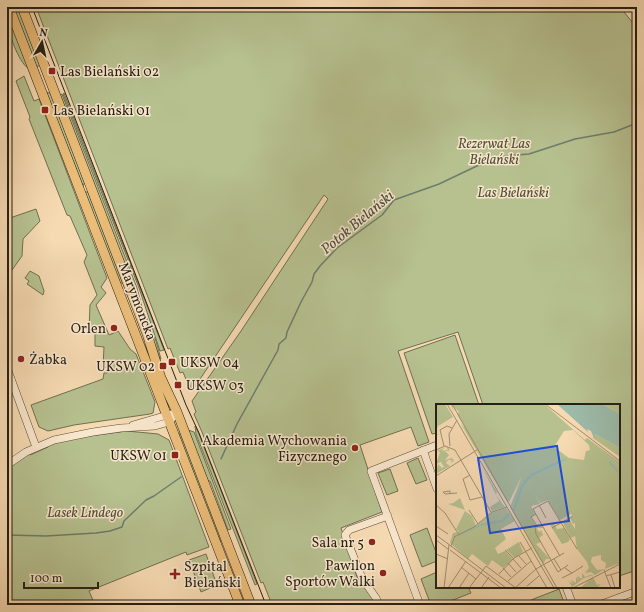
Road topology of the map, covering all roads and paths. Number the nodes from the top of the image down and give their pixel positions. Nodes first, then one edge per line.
1 (9, 7) edge
2 (22, 7) edge
3 (52, 87) junction
4 (42, 91) junction
5 (90, 186) junction
6 (80, 190) junction
7 (128, 285) junction
8 (118, 288) junction
9 (7, 368) edge
10 (177, 412) junction
11 (168, 419) junction
12 (436, 445) edge
13 (36, 447) junction
14 (423, 450) junction
15 (7, 465) edge
16 (436, 486) edge
17 (388, 516) junction
18 (566, 588) edge
19 (637, 591) edge
20 (239, 603) edge
21 (250, 605) edge
22 (379, 605) edge
23 (420, 605) edge
24 (573, 605) edge
25 (599, 605) edge

1 - 4 main road, Marymoncka
2 - 3 main road, Marymoncka
3 - 4 main road
3 - 5 main road, Marymoncka
4 - 6 main road, Marymoncka
5 - 6 main road
5 - 7 main road, Marymoncka
6 - 8 main road, Marymoncka
7 - 8 main road
7 - 10 main road, Marymoncka
8 - 11 main road, Marymoncka
9 - 13 street
10 - 11 street
10 - 21 main road, Marymoncka
11 - 13 street
11 - 20 main road, Marymoncka
12 - 14 street
13 - 15 street
14 - 16 street
14 - 17 street
17 - 22 street
17 - 23 street
18 - 24 street
19 - 25 street
20 - 21 main road

